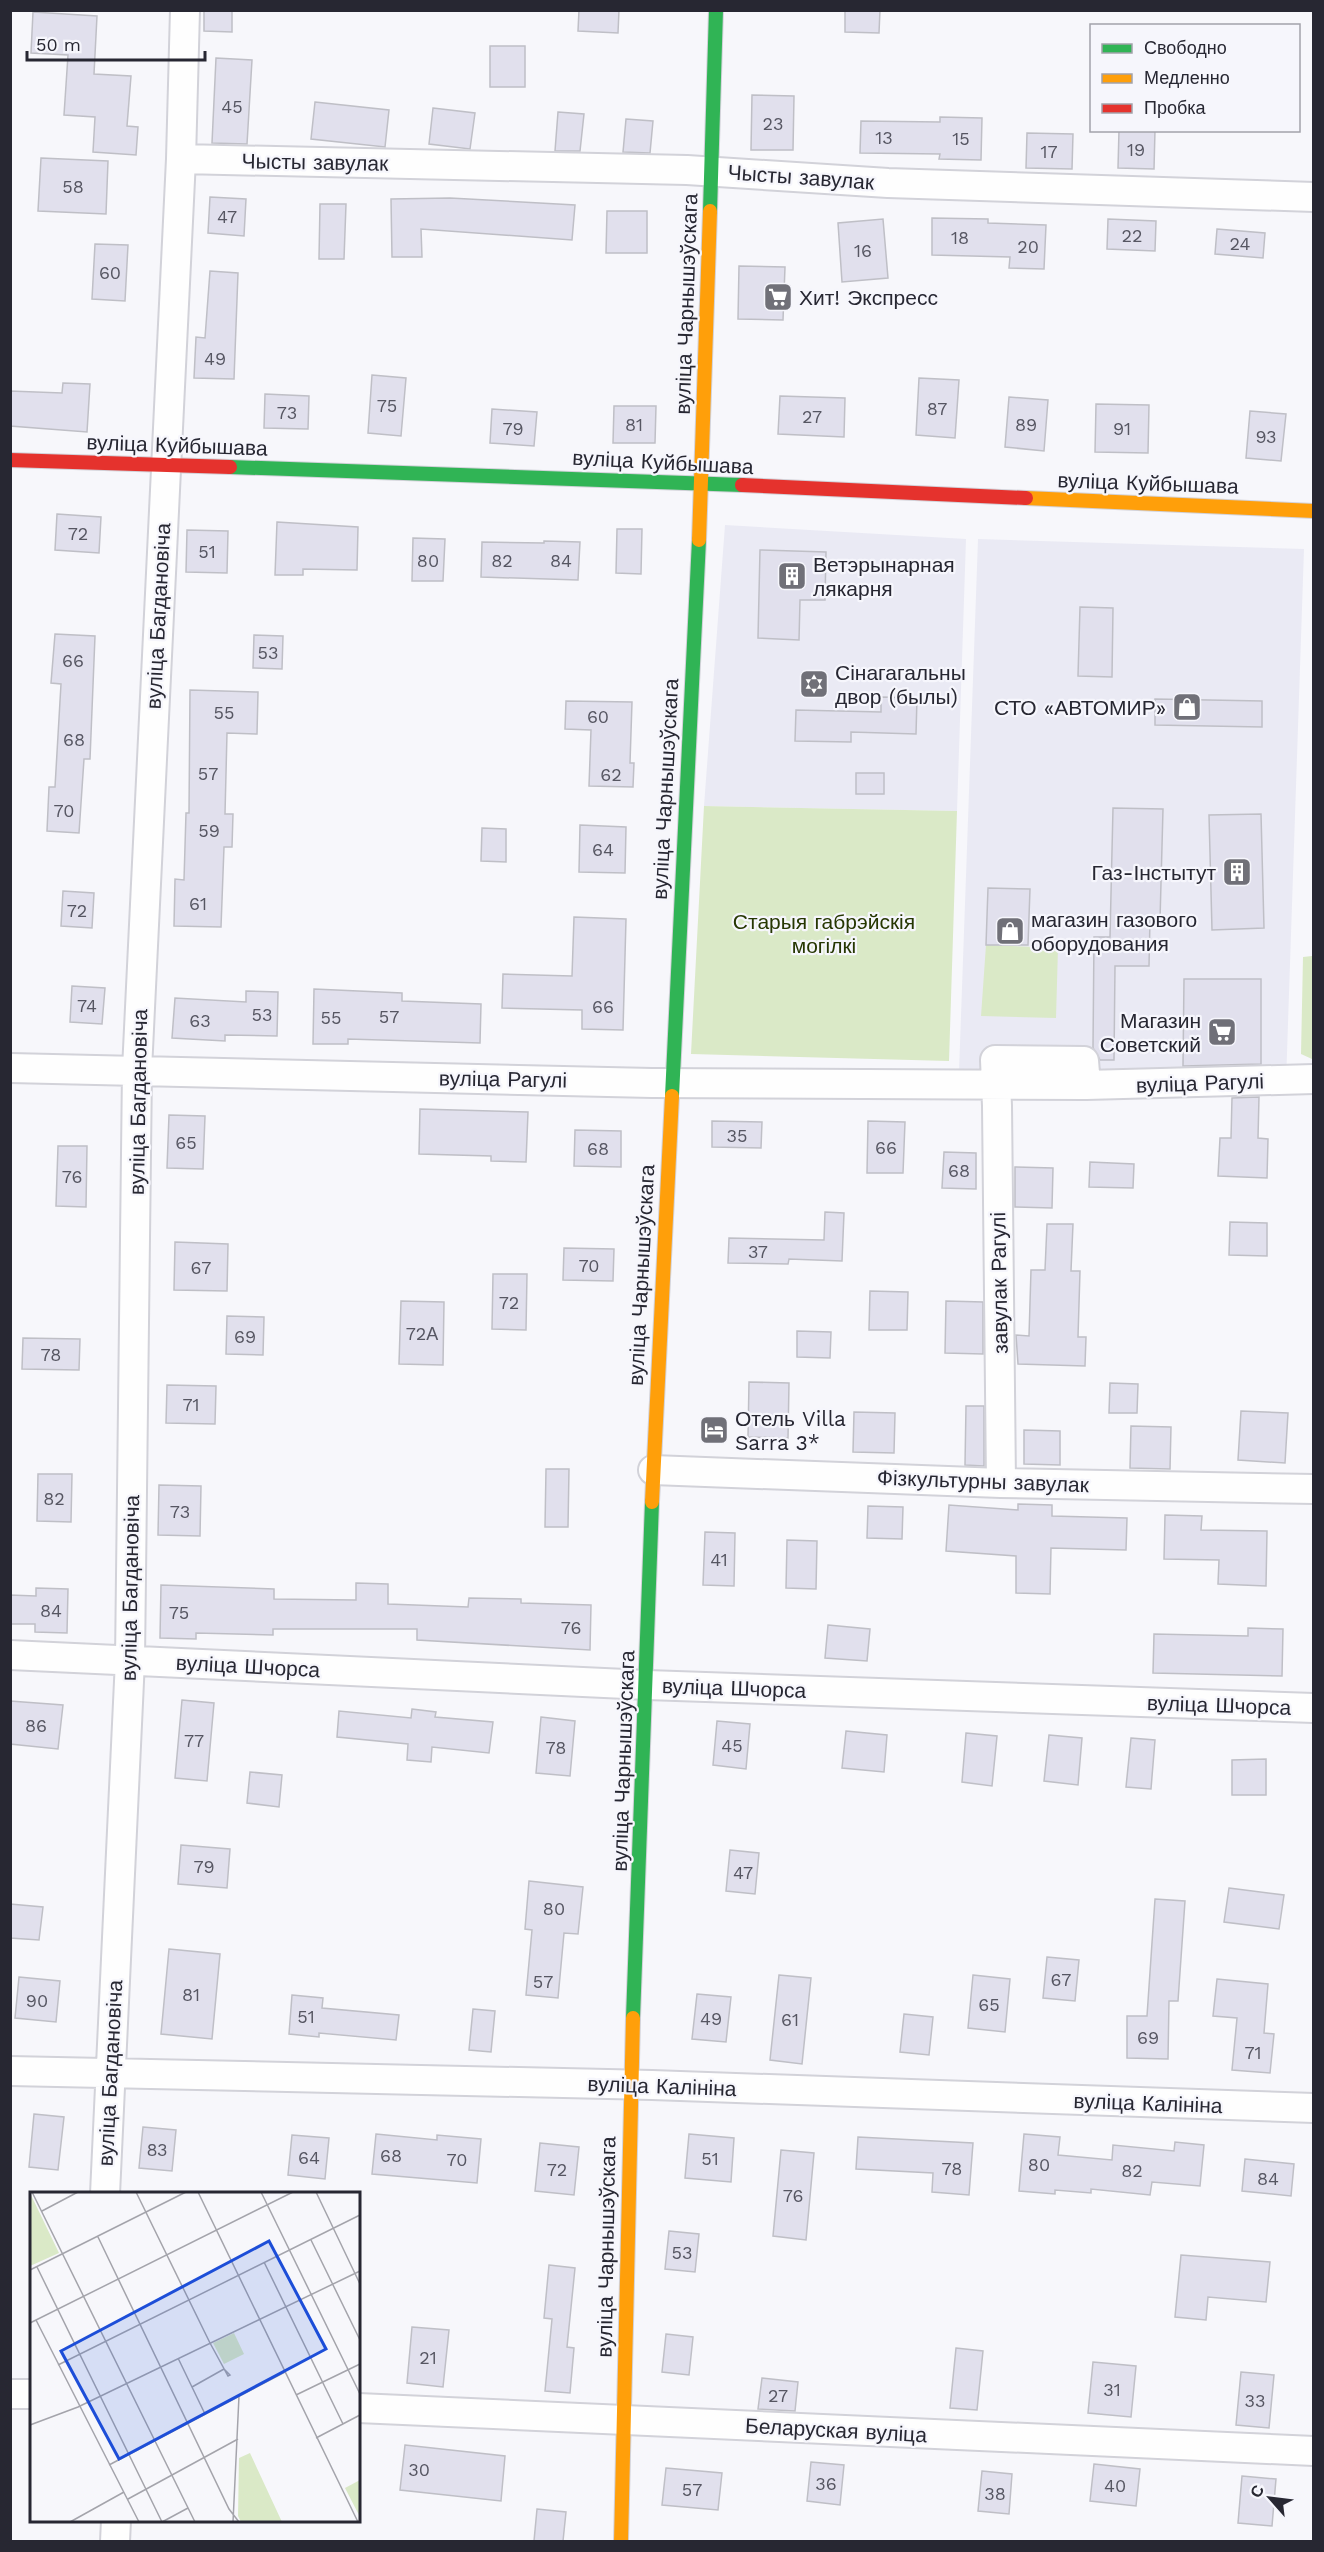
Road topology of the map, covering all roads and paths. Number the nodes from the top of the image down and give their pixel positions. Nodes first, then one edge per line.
1 (184, 10) edge
2 (716, 10) edge
3 (181, 159) junction
4 (710, 171) junction
5 (1314, 197) edge
6 (10, 460) edge
7 (165, 465) junction
8 (702, 485) junction
9 (1314, 511) edge
10 (10, 1068) edge
11 (137, 1070) junction
12 (1303, 1080) edge
13 (670, 1083) junction
14 (995, 1084) junction
15 (654, 1470) junction
16 (1002, 1483) junction
17 (1314, 1489) edge
18 (10, 1655) edge
19 (130, 1660) junction
20 (647, 1685) junction
21 (1314, 1708) edge
22 (10, 2071) edge
23 (110, 2075) junction
24 (631, 2085) junction
25 (1314, 2108) edge
26 (105, 2192) edge
27 (10, 2394) edge
28 (30, 2394) edge
29 (360, 2408) edge
30 (622, 2420) junction
31 (1314, 2451) edge
32 (116, 2522) edge
33 (115, 2541) edge
34 (621, 2541) edge

1 - 3 street, вуліца Багдановіча
2 - 4 main road, вуліца Чарнышэўскага
3 - 4 street, Чысты завулак
3 - 7 street, вуліца Багдановіча
4 - 5 street, Чысты завулак
4 - 8 main road, вуліца Чарнышэўскага
6 - 7 main road, вуліца Куйбышава
7 - 8 main road, вуліца Куйбышава
7 - 11 street, вуліца Багдановіча
8 - 9 main road, вуліца Куйбышава
8 - 13 main road, вуліца Чарнышэўскага
10 - 11 street, вуліца Рагулі
11 - 13 street, вуліца Рагулі
11 - 19 street, вуліца Багдановіча
12 - 14 street, вуліца Рагулі
13 - 14 street, вуліца Рагулі
13 - 15 main road, вуліца Чарнышэўскага
14 - 16 street, завулак Рагулі
15 - 16 street, Фізкультурны завулак
15 - 20 main road, вуліца Чарнышэўскага
16 - 17 street, Фізкультурны завулак
18 - 19 street, вуліца Шчорса
19 - 20 street, вуліца Шчорса
19 - 23 street, вуліца Багдановіча
20 - 21 street, вуліца Шчорса
20 - 24 main road, вуліца Чарнышэўскага
22 - 23 street, вуліца Калініна
23 - 24 street, вуліца Калініна
23 - 26 street, вуліца Багдановіча
24 - 25 street, вуліца Калініна
24 - 30 main road, вуліца Чарнышэўскага
27 - 28 street
29 - 30 street, Беларуская вуліца
30 - 31 street, Беларуская вуліца
30 - 34 main road, вуліца Чарнышэўскага
32 - 33 street

